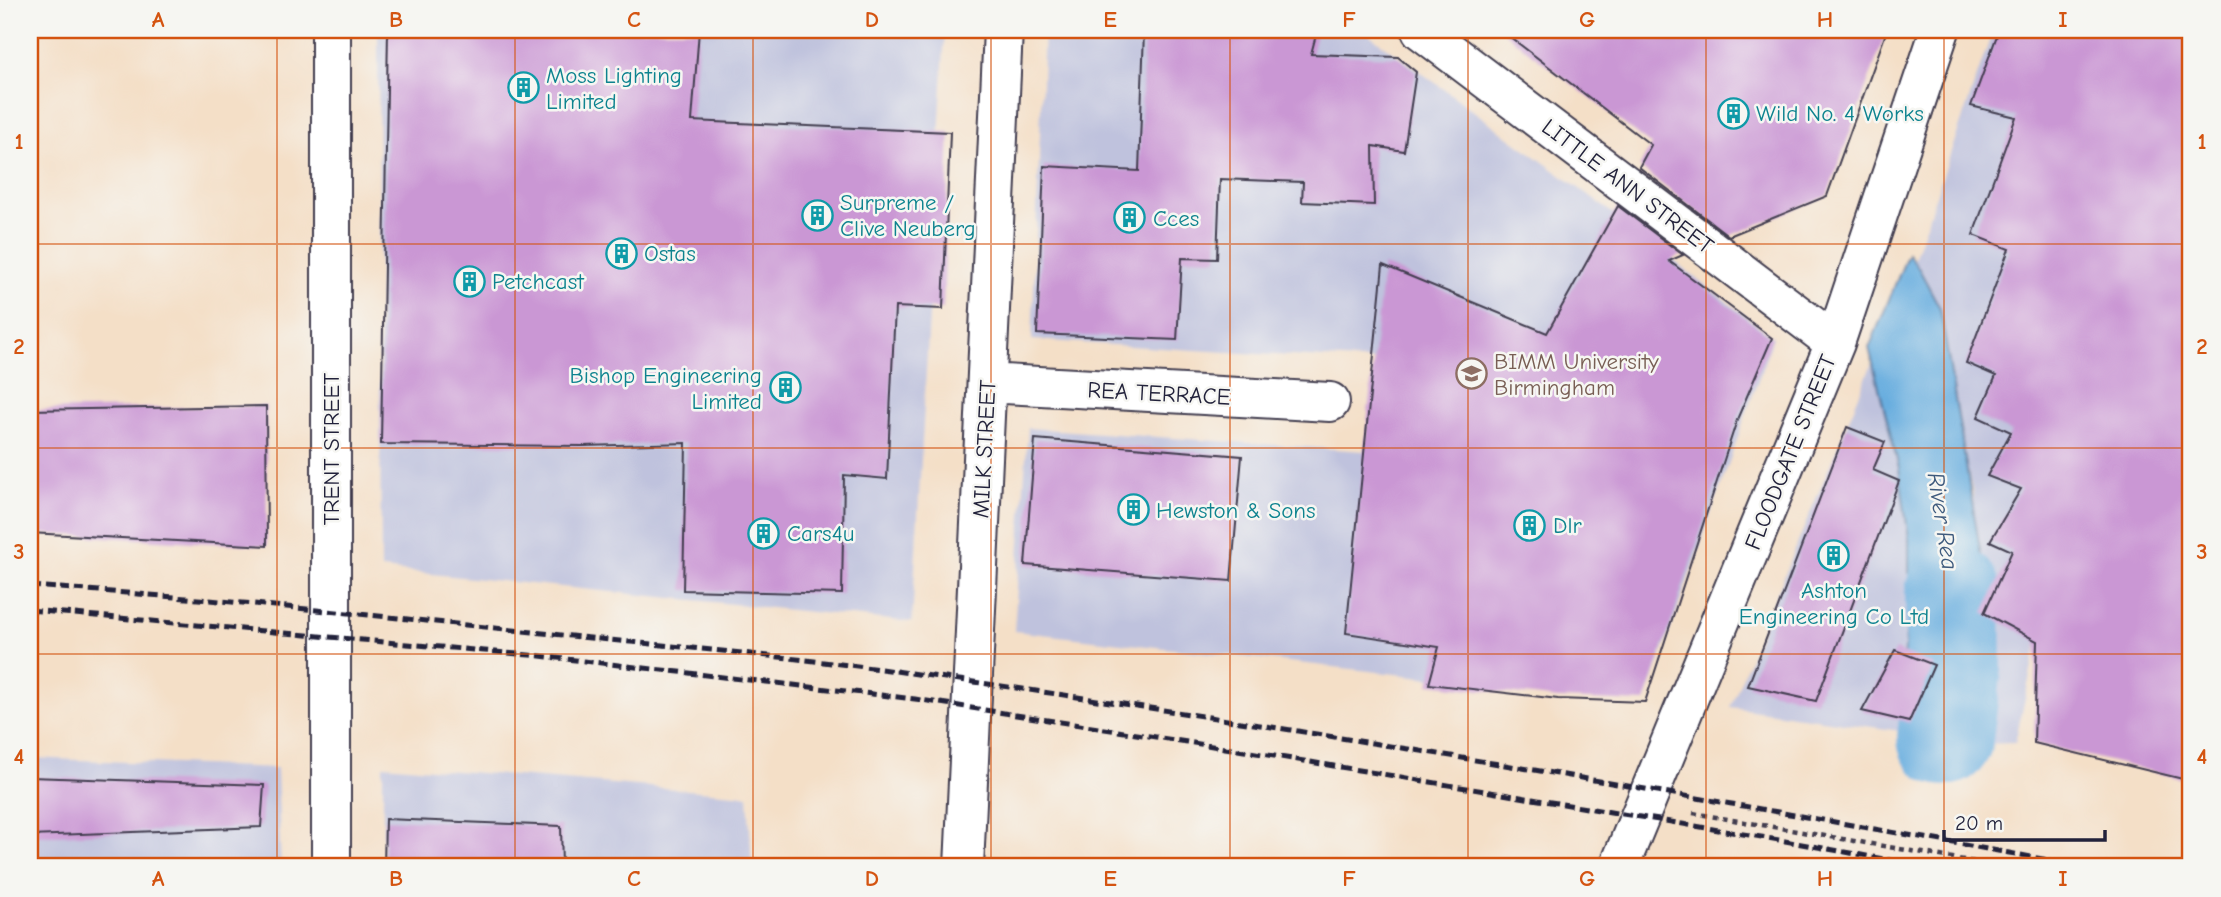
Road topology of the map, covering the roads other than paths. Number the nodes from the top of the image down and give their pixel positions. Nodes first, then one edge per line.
1 (331, 30) edge
2 (1003, 30) edge
3 (1421, 30) edge
4 (1940, 30) edge
5 (1835, 343) junction
6 (987, 383) junction
7 (1330, 402) dead end
8 (331, 867) edge
9 (964, 867) edge
10 (1619, 867) edge

1 - 8 street, TRENT STREET
2 - 6 street, MILK STREET
3 - 5 street, LITTLE ANN STREET
4 - 5 street, FLOODGATE STREET
5 - 10 street, FLOODGATE STREET
6 - 7 street, REA TERRACE
6 - 9 street, MILK STREET

